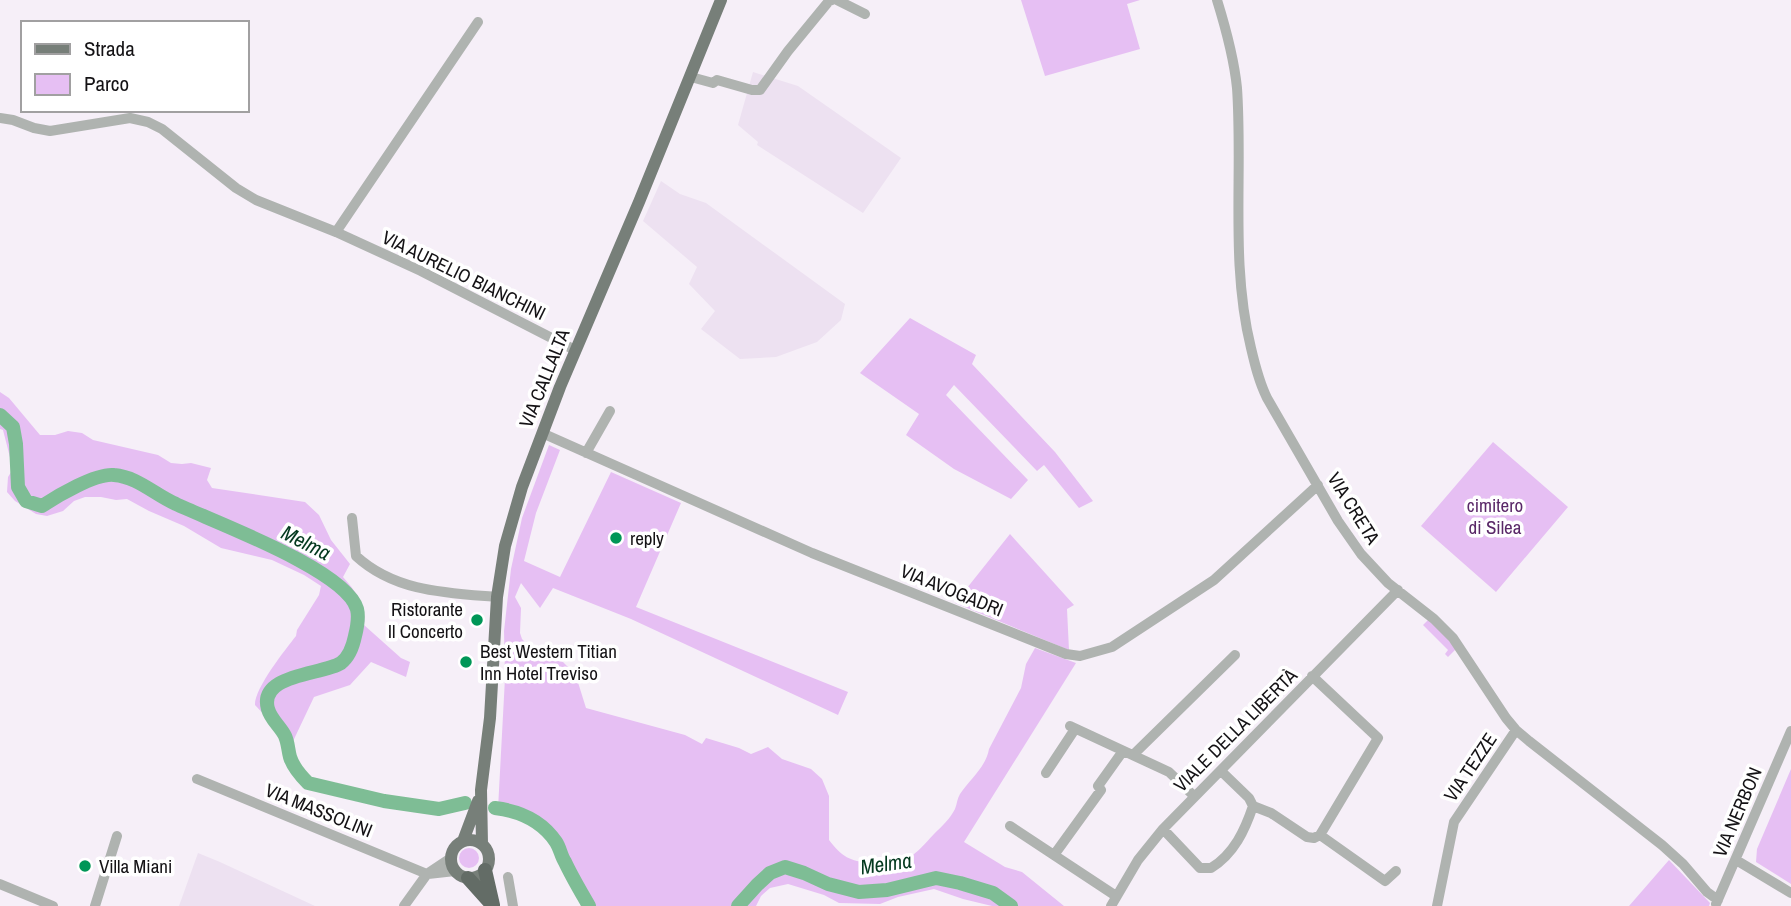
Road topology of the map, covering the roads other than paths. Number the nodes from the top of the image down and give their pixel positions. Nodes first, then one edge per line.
1 (721, 0) edge
2 (832, 0) edge
3 (837, 0) edge
4 (1217, 0) edge
5 (865, 14) dead end
6 (478, 22) dead end
7 (691, 77) junction
8 (0, 118) edge
9 (336, 232) junction
10 (575, 350) junction
11 (610, 411) dead end
12 (542, 433) junction
13 (586, 453) junction
14 (1318, 485) junction
15 (352, 517) dead end
16 (1398, 590) junction
17 (497, 597) junction
18 (1235, 655) dead end
19 (1312, 677) junction
20 (1516, 730) junction
21 (1791, 731) edge
22 (1128, 753) junction
23 (1221, 771) junction
24 (1045, 773) dead end
25 (197, 779) dead end
26 (481, 790) junction
27 (1194, 796) junction
28 (1253, 806) junction
29 (1010, 826) dead end
30 (1163, 829) junction
31 (1320, 835) junction
32 (117, 836) dead end
33 (463, 841) junction
34 (482, 844) junction
35 (1054, 855) junction
36 (451, 858) junction
37 (1736, 860) junction
38 (485, 870) junction
39 (1396, 871) dead end
40 (427, 874) junction
41 (462, 875) junction
42 (508, 877) dead end
43 (0, 884) edge
44 (1791, 893) edge
45 (1113, 901) edge
46 (34, 903) edge
47 (1717, 903) edge
48 (53, 906) edge
49 (94, 906) edge
50 (404, 906) edge
51 (493, 906) edge
52 (513, 906) edge
53 (1437, 906) edge

1 - 7 main road, VIA CALLALTA
2 - 7 street
3 - 5 street
4 - 14 street, VIA CRETA
6 - 9 street
7 - 10 main road, VIA CALLALTA
8 - 9 street, VIA AURELIO BIANCHINI
9 - 10 street, VIA AURELIO BIANCHINI
10 - 12 main road, VIA CALLALTA
11 - 13 street
12 - 13 street, VIA AVOGADRI
12 - 17 main road, VIA CALLALTA
13 - 14 street, VIA AVOGADRI
14 - 16 street, VIA CRETA
15 - 17 street
16 - 19 street, VIALE DELLA LIBERTÀ
16 - 20 street, VIA CRETA
17 - 26 main road, VIA CALLALTA
18 - 22 street
19 - 23 street, VIALE DELLA LIBERTÀ
19 - 31 street
20 - 47 street, VIA CRETA
20 - 53 street, VIA TEZZE
21 - 37 street, VIA NERBON
22 - 24 street
22 - 27 street
22 - 35 street
23 - 27 street, VIALE DELLA LIBERTÀ
23 - 28 street
25 - 40 street, VIA MASSOLINI
26 - 33 main road, VIA CALLALTA
26 - 34 main road, VIA CALLALTA
27 - 30 street, VIALE DELLA LIBERTÀ
28 - 30 street
28 - 31 street
29 - 35 street
30 - 45 street, VIALE DELLA LIBERTÀ
31 - 39 street
32 - 49 street
33 - 34 main road
33 - 36 main road
34 - 38 main road
35 - 45 street
36 - 40 street
36 - 41 main road
37 - 44 street
37 - 47 street, VIA NERBON
38 - 41 main road
38 - 51 highway
40 - 41 street
40 - 50 street
41 - 51 highway
42 - 52 street
43 - 46 street
46 - 48 street

